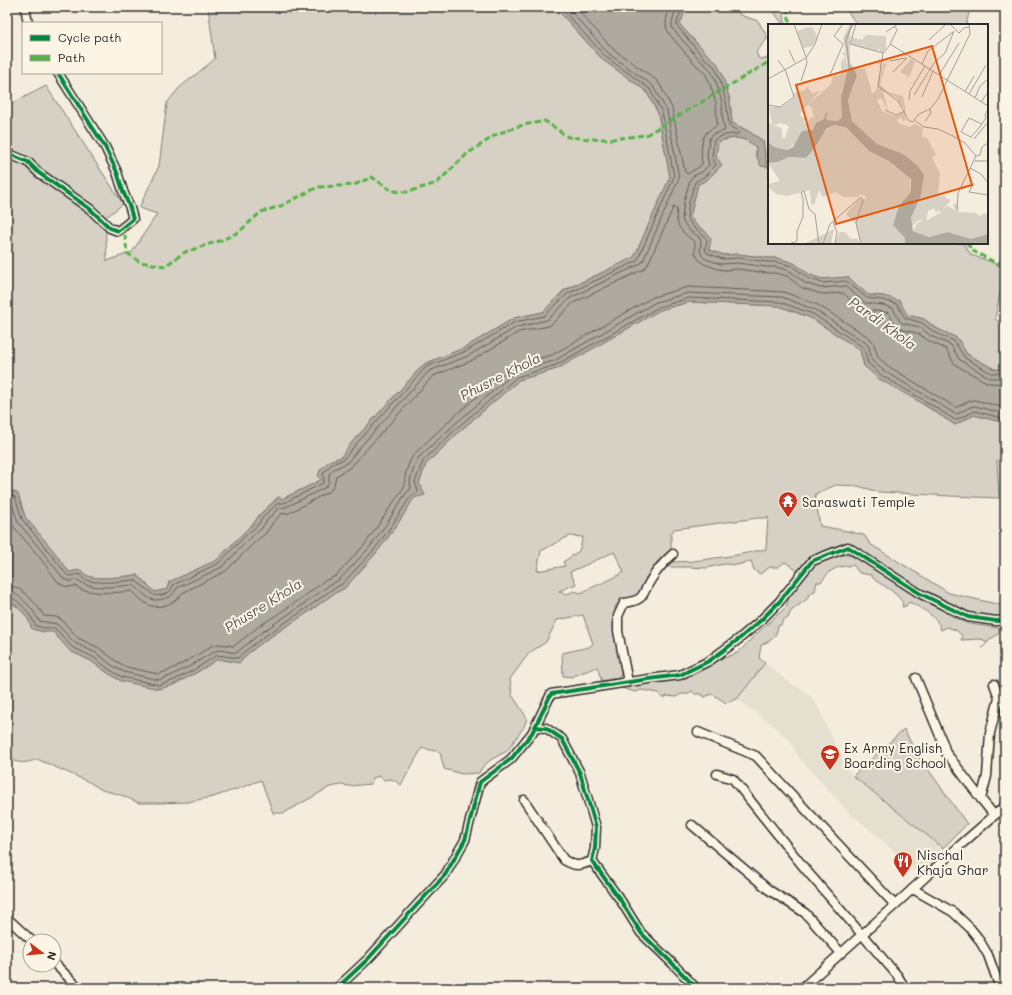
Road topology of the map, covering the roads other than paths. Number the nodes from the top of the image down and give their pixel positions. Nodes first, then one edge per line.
1 (25, 7) edge
2 (28, 22) edge
3 (59, 74) edge
4 (7, 154) edge
5 (672, 554) dead end
6 (1005, 620) edge
7 (916, 678) dead end
8 (628, 682) junction
9 (994, 684) dead end
10 (534, 727) junction
11 (698, 732) dead end
12 (717, 774) dead end
13 (981, 799) junction
14 (524, 800) dead end
15 (1005, 806) edge
16 (994, 815) junction
17 (692, 825) dead end
18 (592, 861) junction
19 (912, 889) junction
20 (895, 905) junction
21 (7, 918) edge
22 (23, 933) edge
23 (862, 935) junction
24 (841, 953) junction
25 (62, 971) edge
26 (79, 988) edge
27 (337, 988) edge
28 (696, 988) edge
29 (802, 988) edge
30 (905, 988) edge
31 (1000, 988) edge

1 - 2 street
3 - 4 street
5 - 8 street
6 - 8 street
7 - 13 street
8 - 10 street
9 - 13 street
10 - 18 street
10 - 27 street
11 - 20 street
12 - 23 street
13 - 16 street
14 - 18 street
15 - 16 street
16 - 19 street
17 - 24 street
18 - 28 street
19 - 20 street
19 - 31 street
20 - 23 street
21 - 22 street
23 - 24 street
23 - 30 street
24 - 29 street
25 - 26 street

